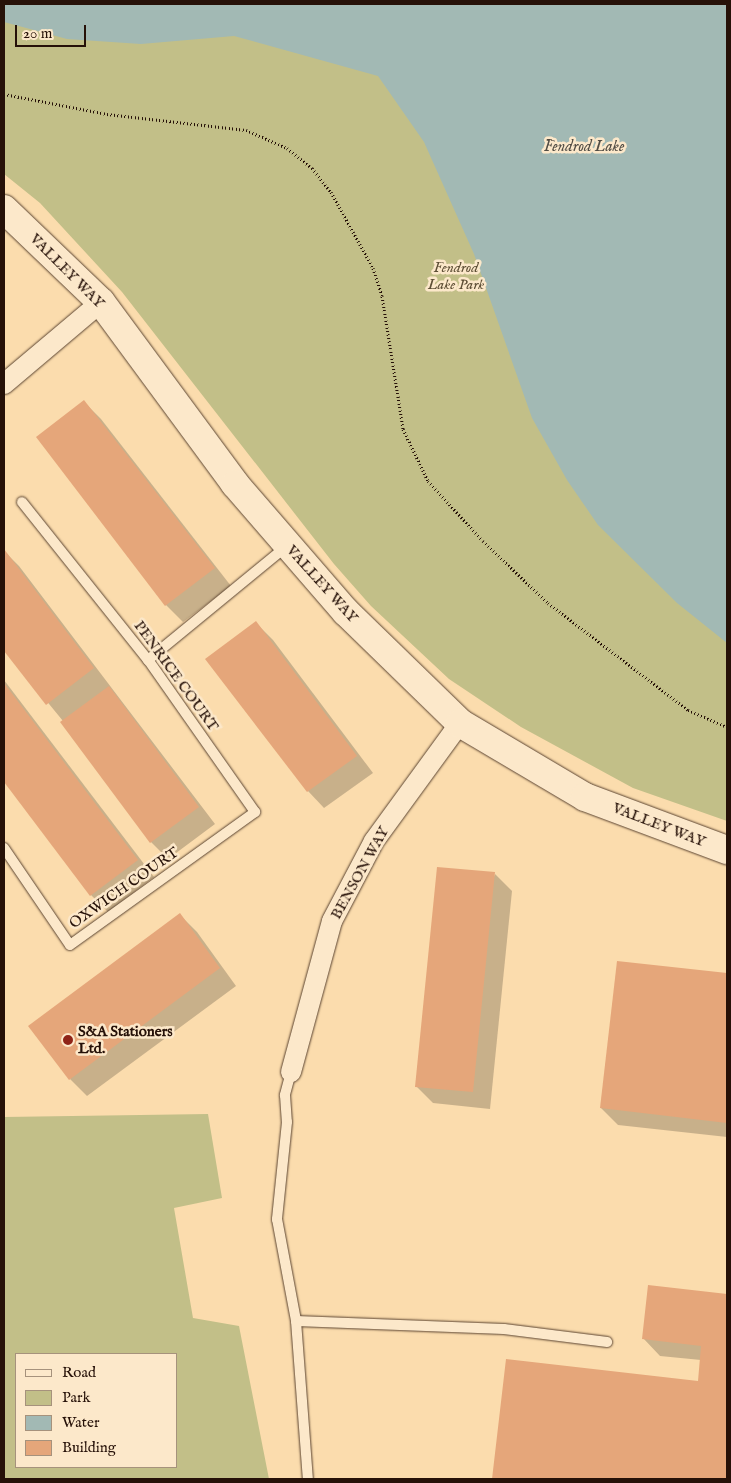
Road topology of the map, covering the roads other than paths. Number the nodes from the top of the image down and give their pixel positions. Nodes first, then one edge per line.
1 (4, 209) edge
2 (101, 302) junction
3 (4, 384) edge
4 (22, 502) dead end
5 (288, 546) junction
6 (148, 660) junction
7 (460, 723) junction
8 (4, 848) edge
9 (727, 850) edge
10 (194, 857) joint
11 (291, 1072) joint
12 (296, 1321) junction
13 (607, 1342) dead end
14 (308, 1479) edge

1 - 2 street, VALLEY WAY
2 - 3 street
2 - 5 street, VALLEY WAY
4 - 6 lane, PENRICE COURT
5 - 6 lane
5 - 7 street, VALLEY WAY
6 - 10 lane, PENRICE COURT
7 - 9 street, VALLEY WAY
7 - 11 street, BENSON WAY
8 - 10 lane, OXWICH COURT
11 - 12 lane
12 - 13 lane
12 - 14 lane

